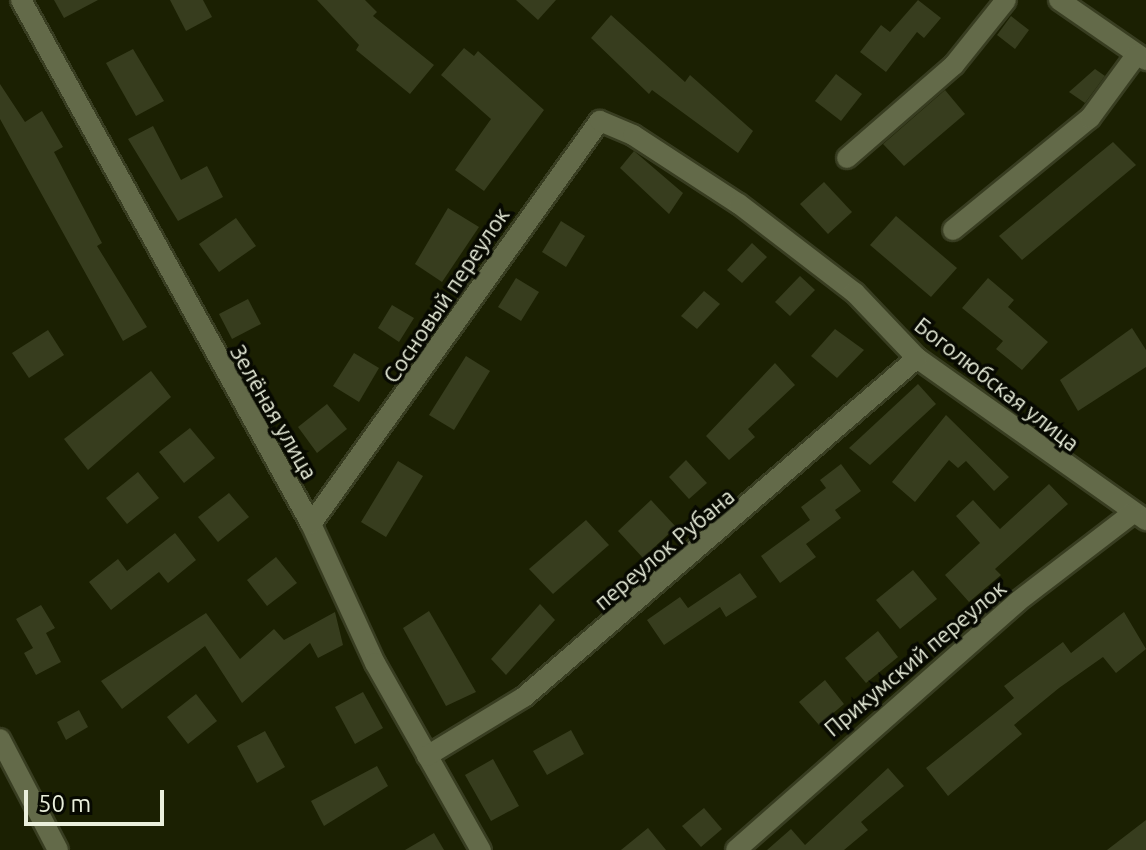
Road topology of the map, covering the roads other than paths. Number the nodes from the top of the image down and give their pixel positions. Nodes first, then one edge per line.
1 (21, 0) edge
2 (1006, 0) edge
3 (1059, 0) edge
4 (1142, 57) edge
5 (633, 135) joint
6 (847, 158) dead end
7 (953, 230) dead end
8 (917, 358) junction
9 (1140, 516) edge
10 (311, 524) junction
11 (0, 739) edge
12 (427, 756) junction
13 (58, 850) edge
14 (481, 850) edge
15 (736, 850) edge

1 - 10 street, Зелёная улица
2 - 6 street
3 - 4 street
4 - 7 street
5 - 8 street, Боголюбская улица
5 - 10 street, Сосновый переулок
8 - 9 street, Боголюбская улица
8 - 12 street, переулок Рубана
9 - 15 street, Прикумский переулок
10 - 12 street, Зелёная улица
11 - 13 street
12 - 14 street, Зелёная улица

